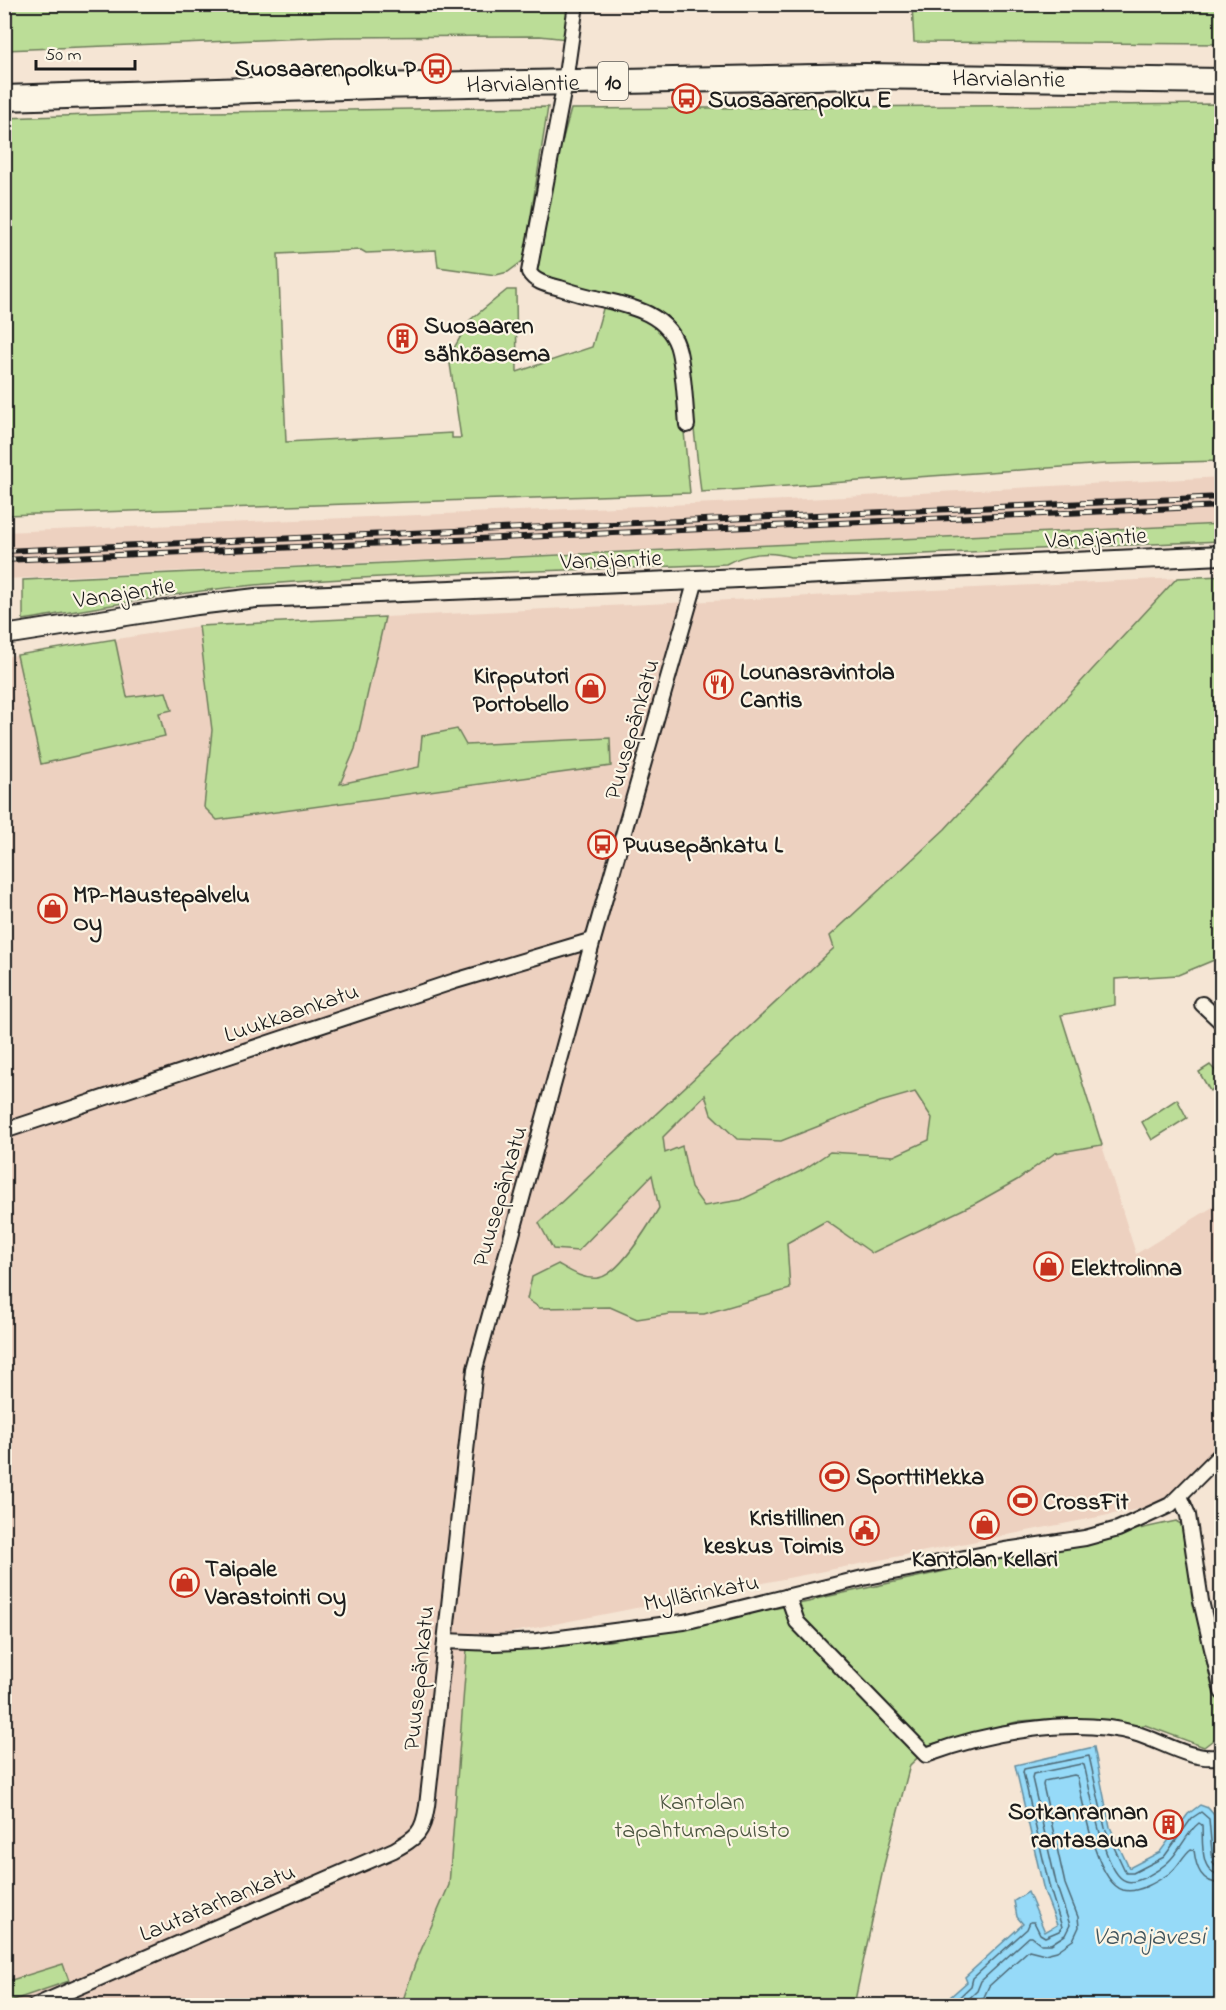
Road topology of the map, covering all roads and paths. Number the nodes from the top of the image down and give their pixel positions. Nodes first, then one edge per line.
1 (576, 4) edge
2 (1221, 81) edge
3 (565, 82) junction
4 (4, 98) edge
5 (687, 425) dead end
6 (1221, 555) edge
7 (696, 580) junction
8 (4, 635) edge
9 (593, 940) junction
10 (1202, 1004) dead end
11 (1221, 1023) edge
12 (4, 1131) edge
13 (1221, 1453) edge
14 (1180, 1496) junction
15 (788, 1596) junction
16 (445, 1641) junction
17 (1221, 1692) edge
18 (1221, 1752) edge
19 (415, 1838) joint
20 (35, 2006) edge

1 - 3 street
2 - 3 highway, Harvialantie / 10
3 - 4 highway, Harvialantie / 10
3 - 5 street
6 - 7 street, Vanajantie
7 - 8 street, Vanajantie
7 - 9 street, Puusepänkatu
9 - 12 street, Luukkaankatu
9 - 16 street, Puusepänkatu
10 - 11 street
13 - 14 street, Myllärinkatu
14 - 15 street, Myllärinkatu
14 - 17 street
15 - 16 street, Myllärinkatu
15 - 18 street
16 - 19 street, Puusepänkatu
19 - 20 street, Lautatarhankatu

